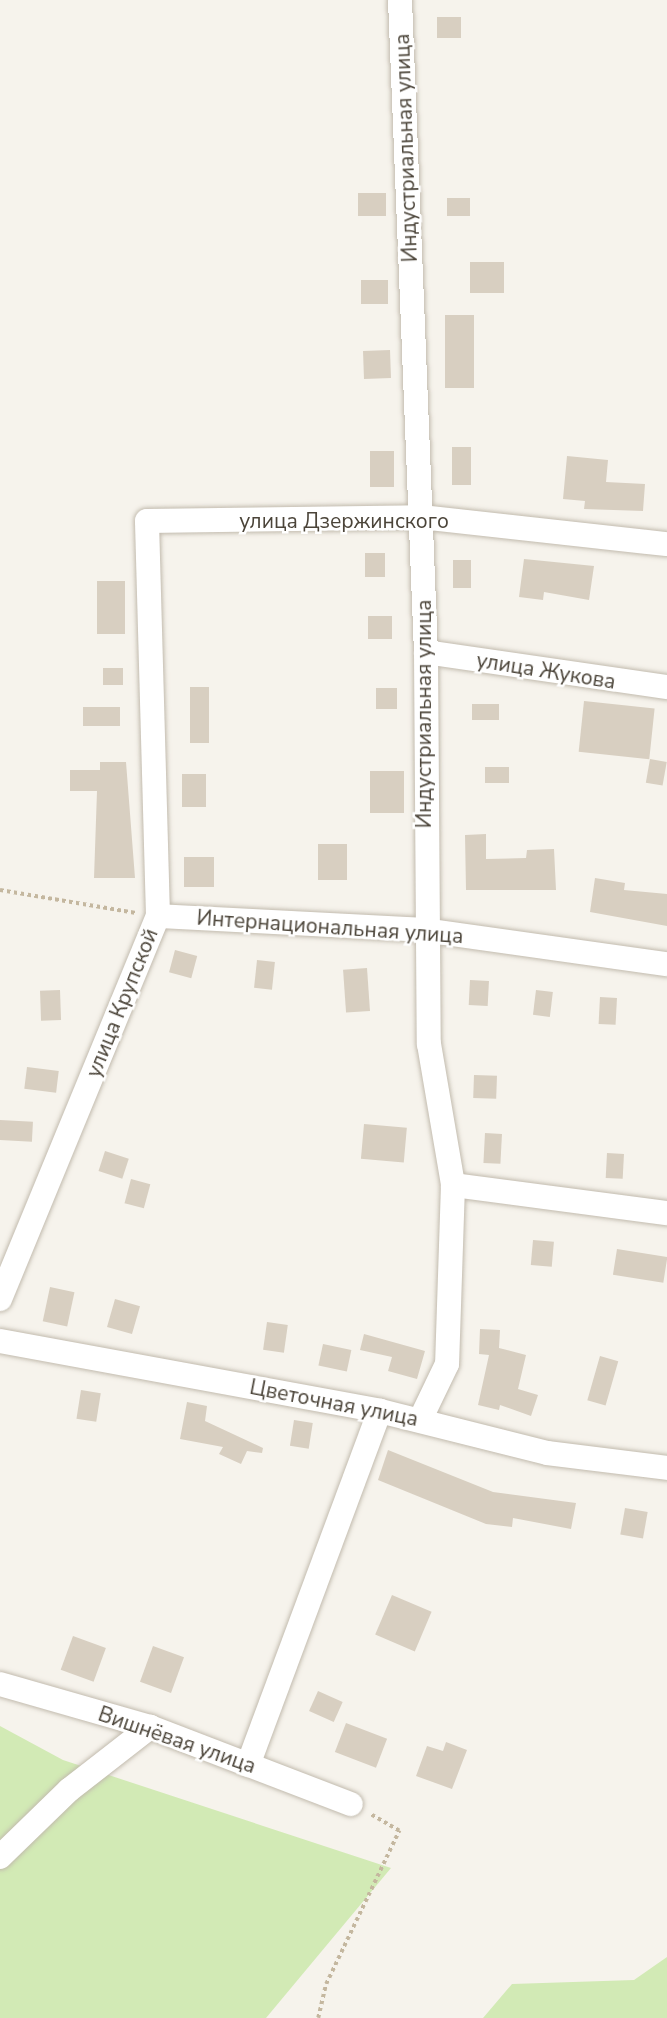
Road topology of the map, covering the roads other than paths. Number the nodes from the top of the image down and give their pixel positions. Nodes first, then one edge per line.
1 (400, 0) edge
2 (421, 517) junction
3 (147, 522) joint
4 (667, 544) edge
5 (426, 652) junction
6 (667, 687) edge
7 (158, 916) junction
8 (424, 930) junction
9 (667, 964) edge
10 (453, 1185) junction
11 (667, 1213) edge
12 (0, 1299) edge
13 (0, 1341) edge
14 (380, 1411) junction
15 (420, 1420) junction
16 (667, 1468) edge
17 (0, 1684) edge
18 (150, 1727) junction
19 (248, 1765) junction
20 (351, 1804) road end
21 (0, 1857) edge

1 - 2 street, Индустриальная улица
2 - 3 street, улица Дзержинского
2 - 4 street, улица Дзержинского
2 - 5 street, Индустриальная улица
3 - 7 street, улица Крупской
5 - 6 street, улица Жукова
5 - 8 street, Индустриальная улица
7 - 8 street, Интернациональная улица
7 - 12 street, улица Крупской
8 - 9 street, Интернациональная улица
8 - 10 street, Индустриальная улица
10 - 11 street
10 - 15 street, Индустриальная улица
13 - 14 street, Цветочная улица
14 - 15 street, Цветочная улица
14 - 19 street
15 - 16 street, Цветочная улица
17 - 18 street, Вишнёвая улица
18 - 19 street, Вишнёвая улица
18 - 21 street
19 - 20 street, Вишнёвая улица

